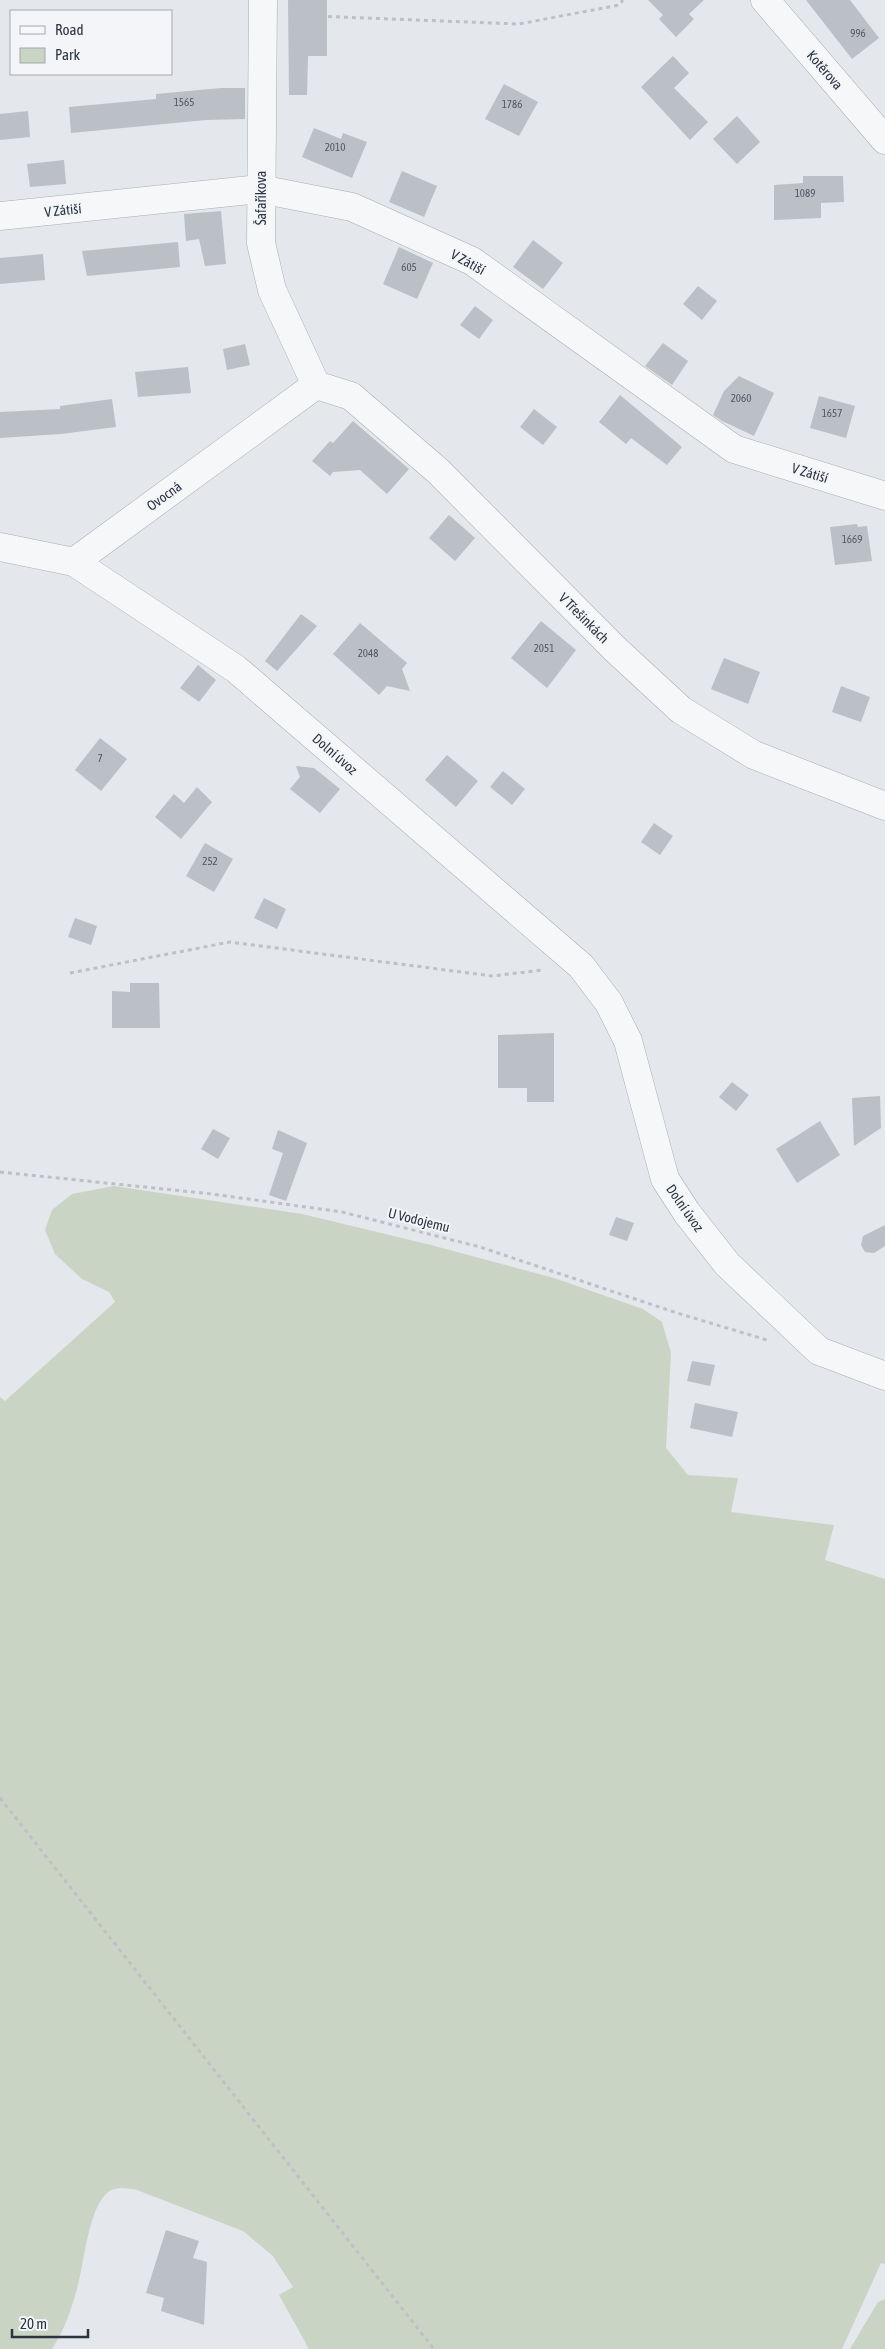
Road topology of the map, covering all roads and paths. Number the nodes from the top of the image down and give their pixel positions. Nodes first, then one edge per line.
1 (623, 0) edge
2 (765, 0) edge
3 (263, 7) edge
4 (885, 140) edge
5 (260, 189) junction
6 (0, 216) edge
7 (316, 385) junction
8 (885, 496) edge
9 (0, 548) edge
10 (74, 562) junction
11 (885, 806) edge
12 (581, 966) junction
13 (70, 973) dead end
14 (0, 1172) edge
15 (775, 1342) dead end
16 (885, 1376) edge
17 (0, 1798) edge
18 (434, 2349) edge

1 - 3 path
2 - 4 street, Kotěrova
3 - 5 street, Šafaříkova
5 - 6 street, V Zátiší
5 - 7 street, Šafaříkova
5 - 8 street, V Zátiší
7 - 10 street, Ovocná
7 - 11 street, V Třešinkách
9 - 10 street
10 - 12 street, Dolní úvoz
12 - 13 path
12 - 16 street, Dolní úvoz
14 - 15 path, U Vodojemu
17 - 18 path

